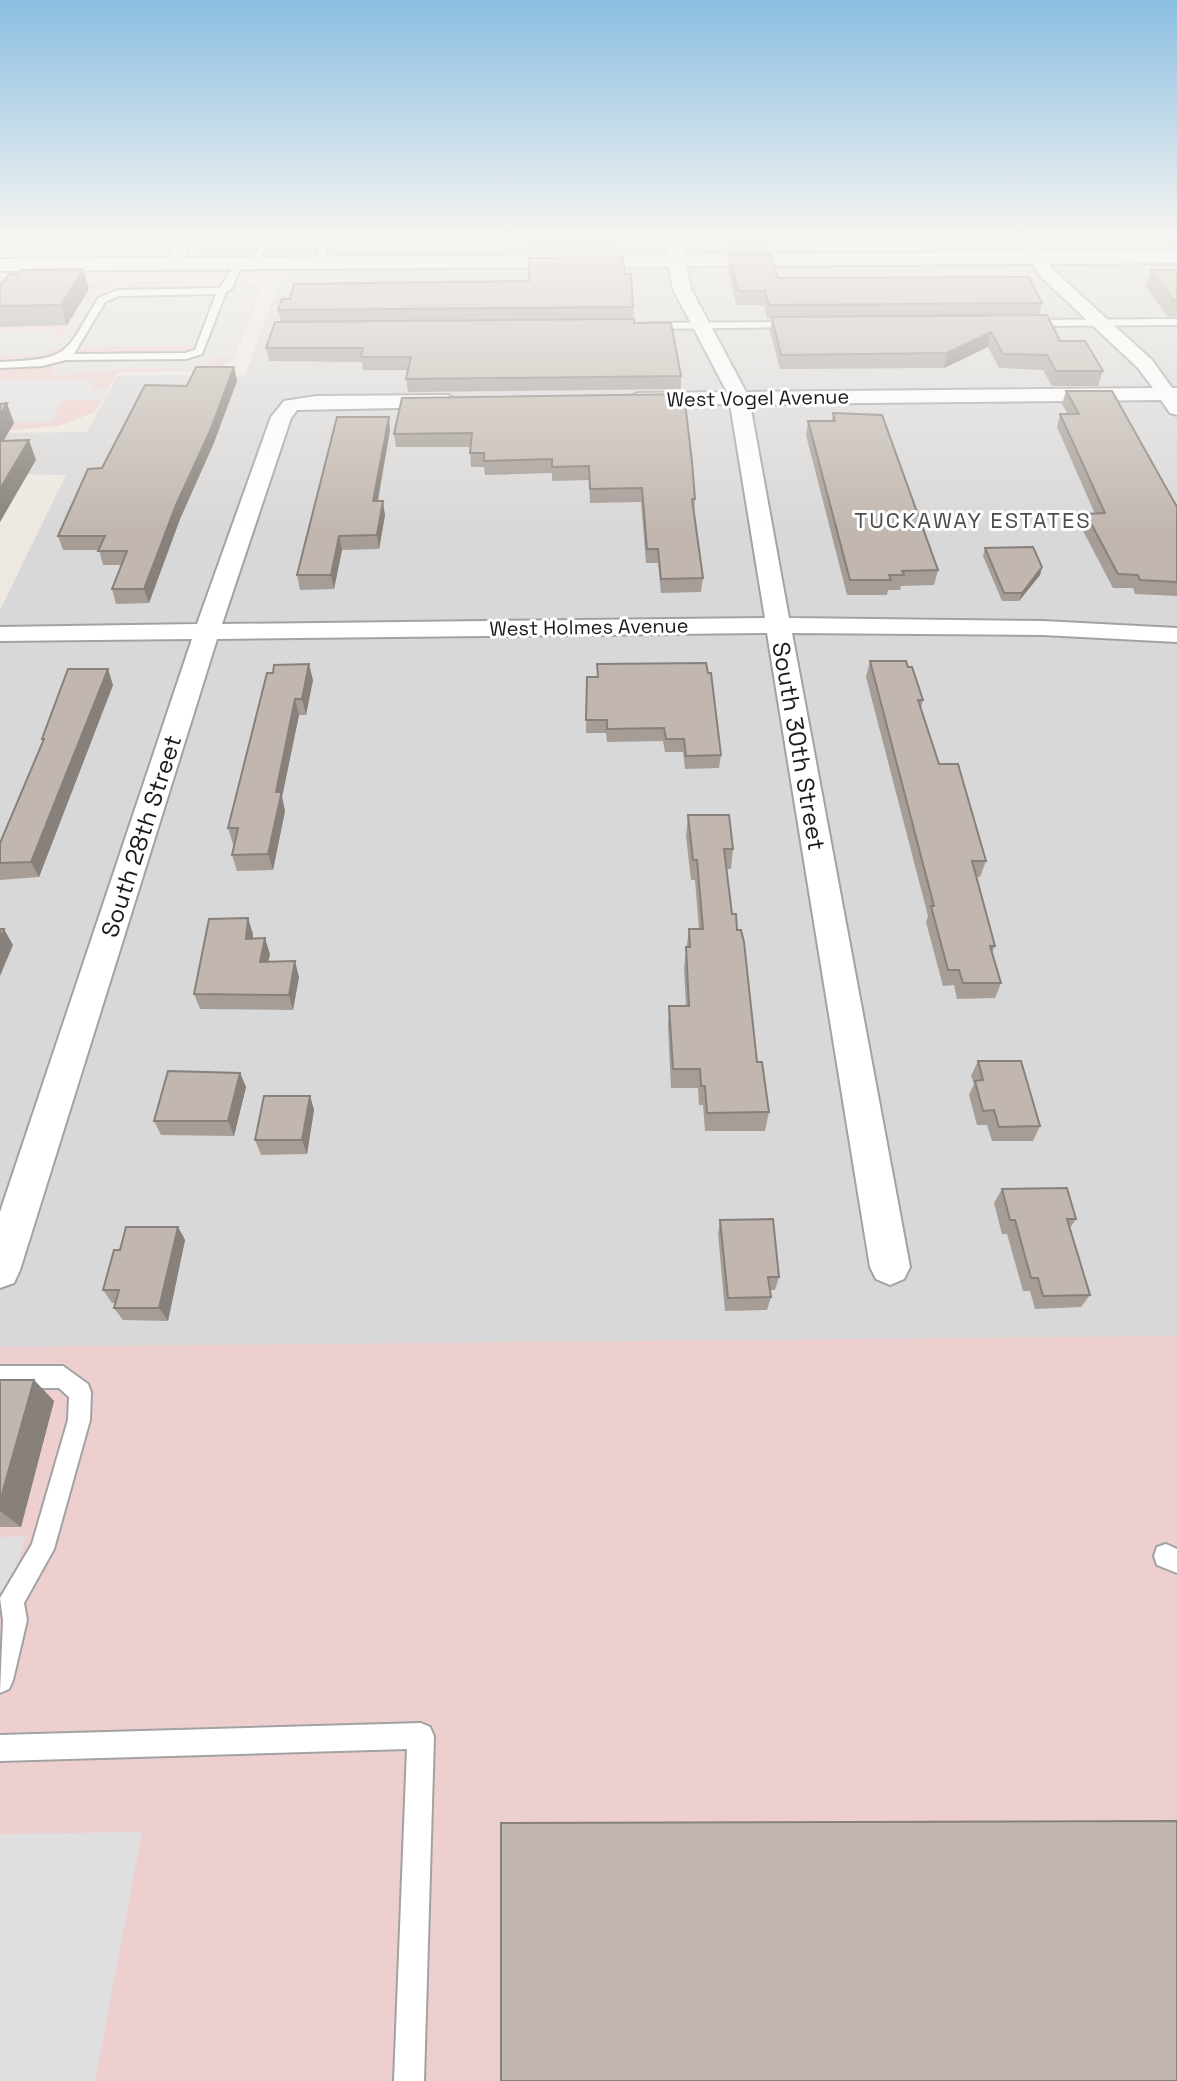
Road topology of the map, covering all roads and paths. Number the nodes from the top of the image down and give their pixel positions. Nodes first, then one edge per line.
1 (83, 334) edge
2 (206, 334) edge
3 (707, 334) edge
4 (1114, 334) edge
5 (67, 357) junction
6 (0, 365) edge
7 (739, 398) junction
8 (613, 399) edge
9 (1174, 399) edge
10 (472, 400) edge
11 (778, 625) junction
12 (207, 631) junction
13 (0, 634) edge
14 (1177, 635) edge
15 (890, 1267) dead end
16 (0, 1270) edge
17 (0, 1377) edge
18 (5, 1598) edge
19 (0, 1680) edge
20 (0, 1748) edge
21 (409, 2081) edge

1 - 5 lane
2 - 5 lane
3 - 7 street, South 30th Street
4 - 9 street
5 - 6 lane
7 - 8 street, West Vogel Avenue
7 - 9 street, West Vogel Avenue
7 - 11 street, South 30th Street
10 - 12 street, South 28th Street
11 - 12 street, West Holmes Avenue
11 - 14 street, West Holmes Avenue
11 - 15 street, South 30th Street
12 - 13 street, West Holmes Avenue
12 - 16 street, South 28th Street
17 - 18 lane
18 - 19 lane
20 - 21 lane

